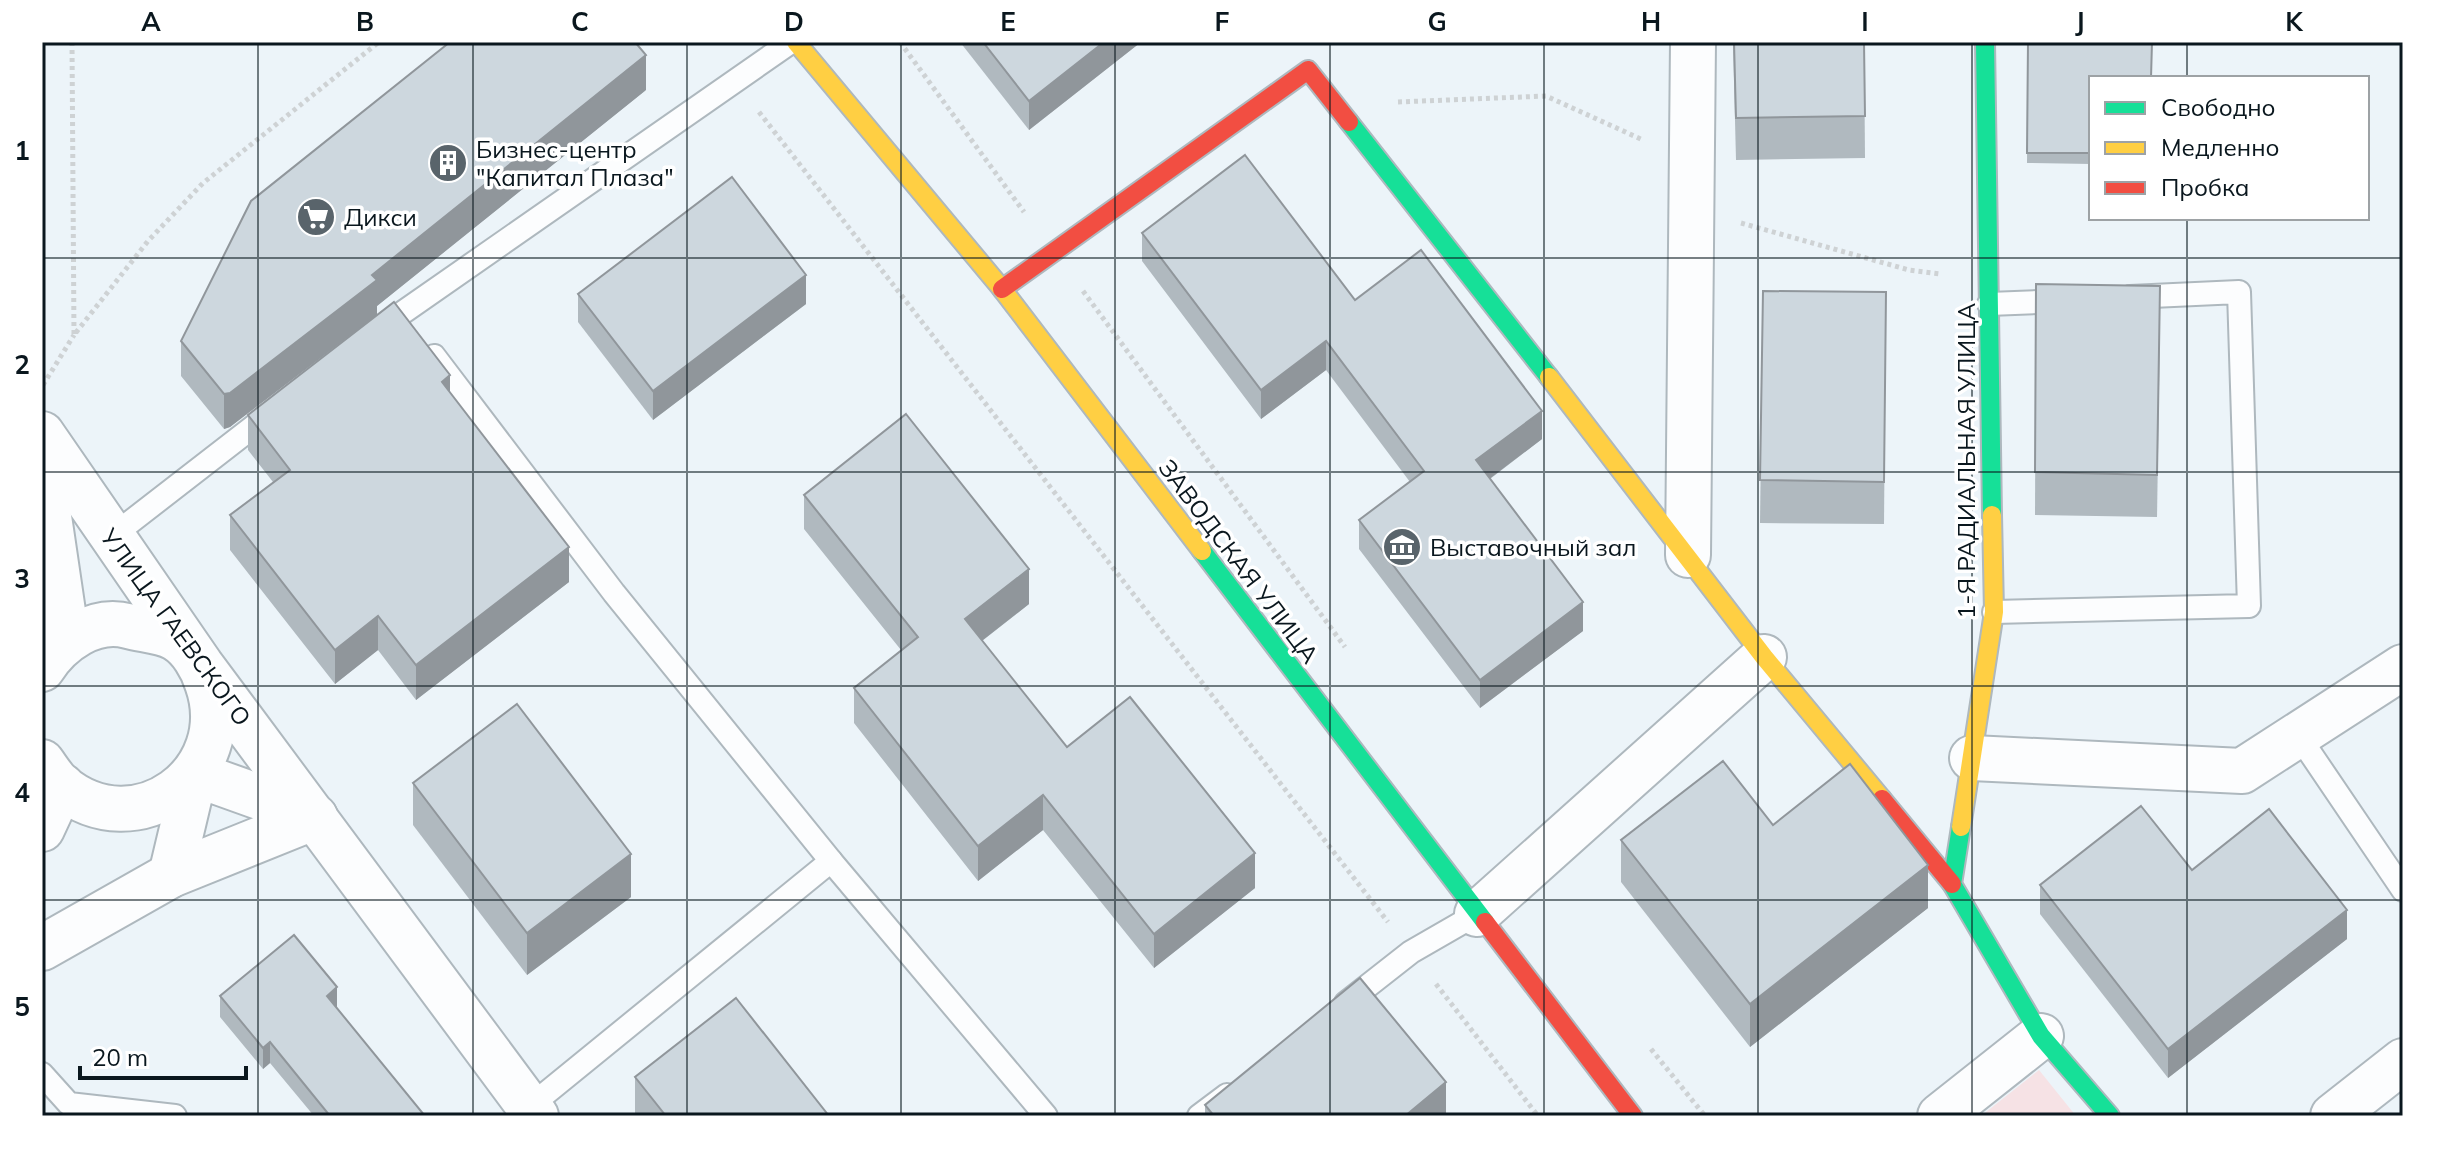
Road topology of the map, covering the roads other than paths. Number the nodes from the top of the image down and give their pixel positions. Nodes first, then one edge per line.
1 (794, 42) edge
2 (1693, 42) edge
3 (1985, 42) edge
4 (1002, 289) junction
5 (1989, 293) junction
6 (2114, 298) edge
7 (2083, 300) edge
8 (288, 401) edge
9 (42, 434) edge
10 (42, 469) edge
11 (111, 537) junction
12 (1688, 555) junction
13 (1994, 612) junction
14 (54, 654) edge
15 (1764, 657) junction
16 (201, 665) junction
17 (2403, 667) edge
18 (2298, 735) junction
19 (1972, 758) junction
20 (52, 774) edge
21 (195, 774) junction
22 (315, 817) junction
23 (42, 829) edge
24 (831, 861) junction
25 (171, 875) junction
26 (1952, 884) junction
27 (2403, 890) edge
28 (1477, 914) junction
29 (42, 948) edge
30 (1324, 1020) edge
31 (2041, 1036) junction
32 (2403, 1061) edge
33 (42, 1074) edge
34 (1249, 1077) edge
35 (1627, 1108) edge
36 (66, 1110) edge
37 (532, 1111) edge
38 (175, 1116) edge
39 (1046, 1116) edge
40 (1199, 1116) edge
41 (1599, 1116) edge
42 (1940, 1116) edge
43 (2110, 1116) edge
44 (2333, 1116) edge

1 - 4 street, ЗАВОДСКАЯ УЛИЦА
1 - 24 lane
2 - 12 street
3 - 5 street, 1-Я РАДИАЛЬНАЯ УЛИЦА
4 - 12 street
4 - 28 street, ЗАВОДСКАЯ УЛИЦА
5 - 7 lane
5 - 13 street, 1-Я РАДИАЛЬНАЯ УЛИЦА
6 - 13 lane
8 - 11 lane
9 - 11 street, УЛИЦА ГАЕВСКОГО
10 - 14 street
11 - 16 street, УЛИЦА ГАЕВСКОГО
12 - 15 street
13 - 19 street, 1-Я РАДИАЛЬНАЯ УЛИЦА
14 - 16 street
15 - 26 street
15 - 28 street
16 - 21 street
16 - 22 street, УЛИЦА ГАЕВСКОГО
17 - 18 street
18 - 19 street
18 - 27 lane
19 - 26 street, 1-Я РАДИАЛЬНАЯ УЛИЦА
20 - 21 street
20 - 23 street
21 - 22 street
21 - 25 street
22 - 25 street
22 - 37 street, УЛИЦА ГАЕВСКОГО
24 - 37 lane
24 - 39 lane
25 - 29 street
26 - 31 street
28 - 30 lane
28 - 35 street, ЗАВОДСКАЯ УЛИЦА
31 - 42 street
31 - 43 street
32 - 44 street
33 - 36 lane
34 - 40 lane
35 - 41 lane
36 - 38 lane

